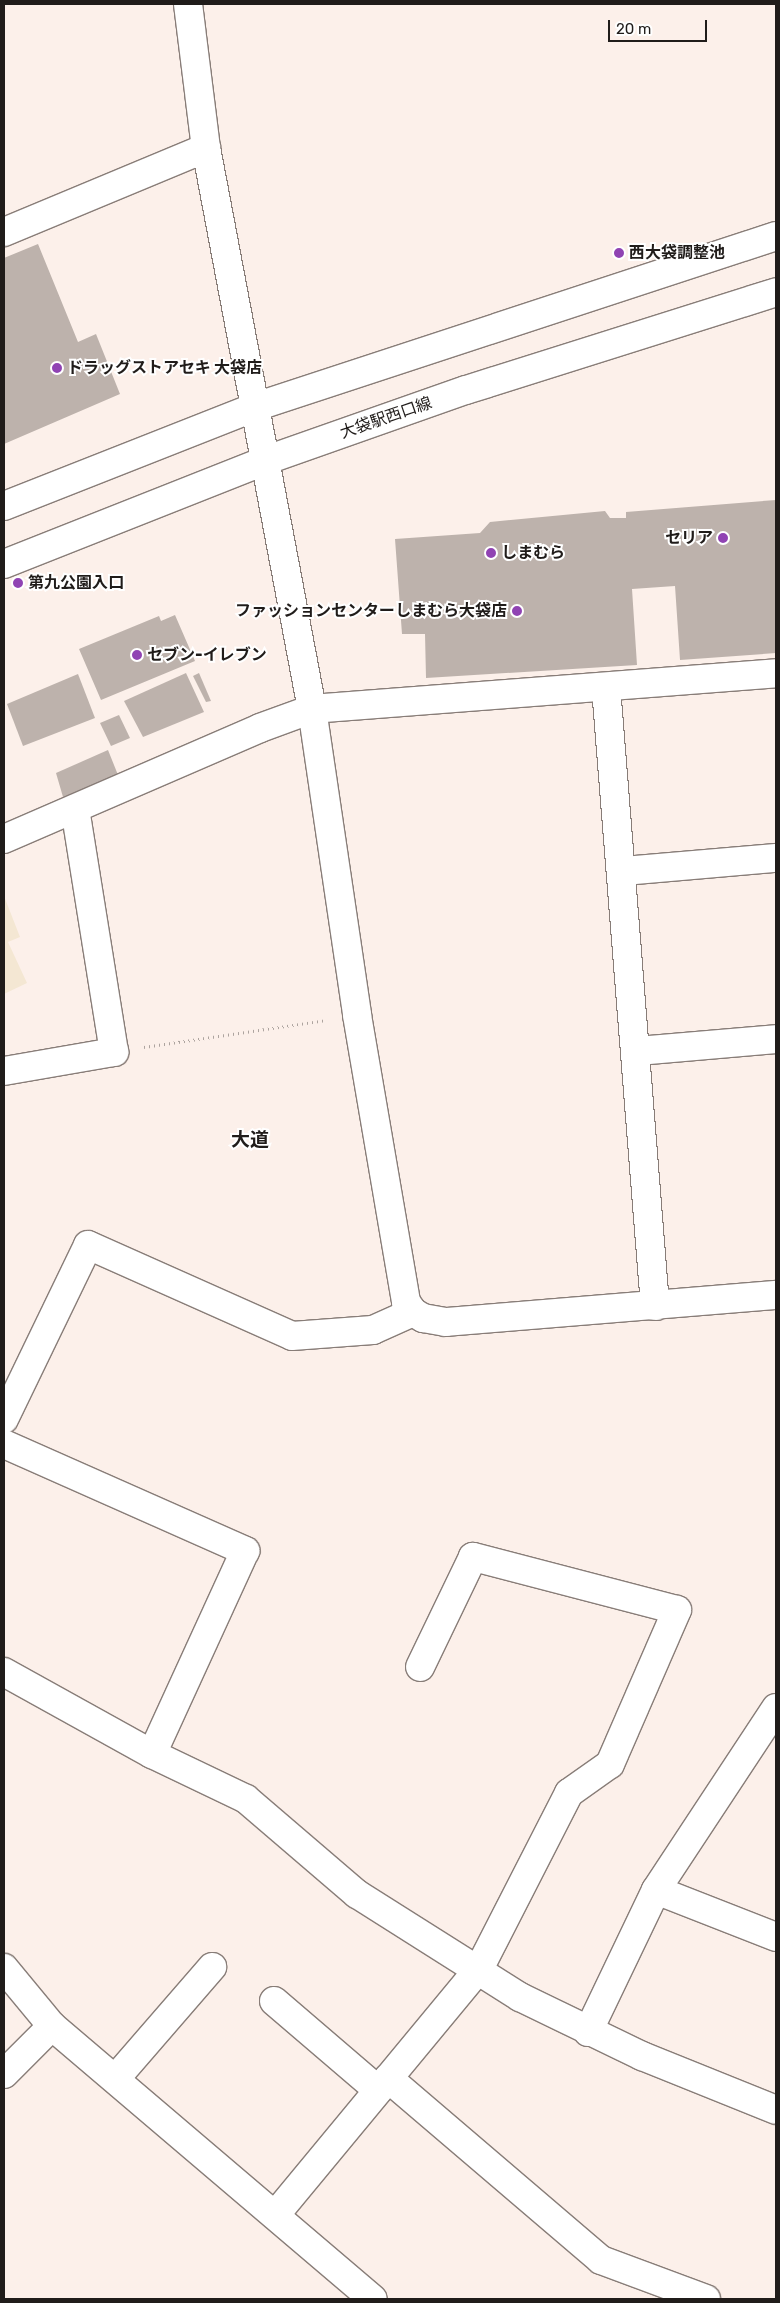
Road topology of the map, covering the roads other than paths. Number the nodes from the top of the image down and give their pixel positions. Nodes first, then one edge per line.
1 (188, 4) edge
2 (206, 148) junction
3 (4, 232) edge
4 (776, 236) edge
5 (776, 292) edge
6 (255, 407) junction
7 (264, 461) junction
8 (4, 506) edge
9 (4, 564) edge
10 (776, 673) edge
11 (606, 687) junction
12 (312, 709) junction
13 (75, 809) junction
14 (4, 839) edge
15 (776, 858) edge
16 (623, 871) junction
17 (776, 1039) edge
18 (637, 1052) junction
19 (4, 1071) edge
20 (776, 1296) edge
21 (655, 1306) junction
22 (413, 1312) junction
23 (4, 1419) edge
24 (4, 1444) edge
25 (420, 1667) dead end
26 (4, 1672) edge
27 (776, 1708) edge
28 (152, 1754) junction
29 (656, 1890) junction
30 (776, 1938) edge
31 (212, 1966) dead end
32 (4, 1968) edge
33 (480, 1969) junction
34 (274, 2001) dead end
35 (52, 2026) junction
36 (588, 2032) junction
37 (4, 2074) edge
38 (116, 2078) junction
39 (383, 2084) junction
40 (776, 2110) edge
41 (276, 2214) junction
42 (373, 2299) edge
43 (706, 2299) edge

1 - 2 street
2 - 3 street
2 - 6 street
4 - 6 street
5 - 7 street, 大袋駅西口線
6 - 7 street
6 - 8 street
7 - 9 street, 大袋駅西口線
7 - 12 street
10 - 11 street
11 - 12 street
11 - 16 street
12 - 13 street
12 - 22 street
13 - 14 street
13 - 19 street
15 - 16 street
16 - 18 street
17 - 18 street
18 - 21 street
20 - 21 street
21 - 22 street
22 - 23 street
24 - 28 street
25 - 33 street
26 - 28 street
27 - 29 street
28 - 33 street
29 - 30 street
29 - 36 street
31 - 38 street
32 - 35 street
33 - 36 street
33 - 39 street
34 - 39 street
35 - 37 street
35 - 38 street
36 - 40 street
38 - 41 street
39 - 41 street
39 - 43 street
41 - 42 street

